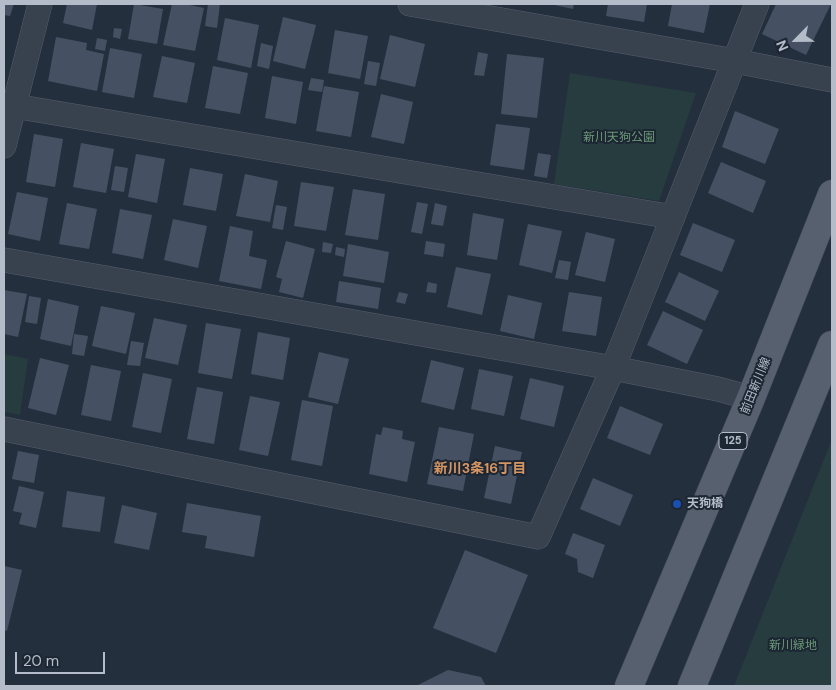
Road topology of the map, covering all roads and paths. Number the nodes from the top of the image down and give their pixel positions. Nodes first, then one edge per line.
1 (40, 4) edge
2 (410, 4) edge
3 (758, 4) edge
4 (735, 61) junction
5 (832, 80) edge
6 (14, 106) junction
7 (4, 146) edge
8 (832, 194) edge
9 (673, 217) junction
10 (4, 260) edge
11 (832, 345) edge
12 (612, 368) junction
13 (751, 398) junction
14 (4, 429) edge
15 (629, 686) edge
16 (692, 686) edge

1 - 6 street
2 - 4 street
3 - 4 street
4 - 5 street
4 - 9 street
6 - 7 street
6 - 9 street
8 - 13 main road, 前田新川線 / 125
9 - 12 street
10 - 12 street
11 - 16 main road
12 - 13 street
12 - 14 street
13 - 15 main road, 前田新川線 / 125

